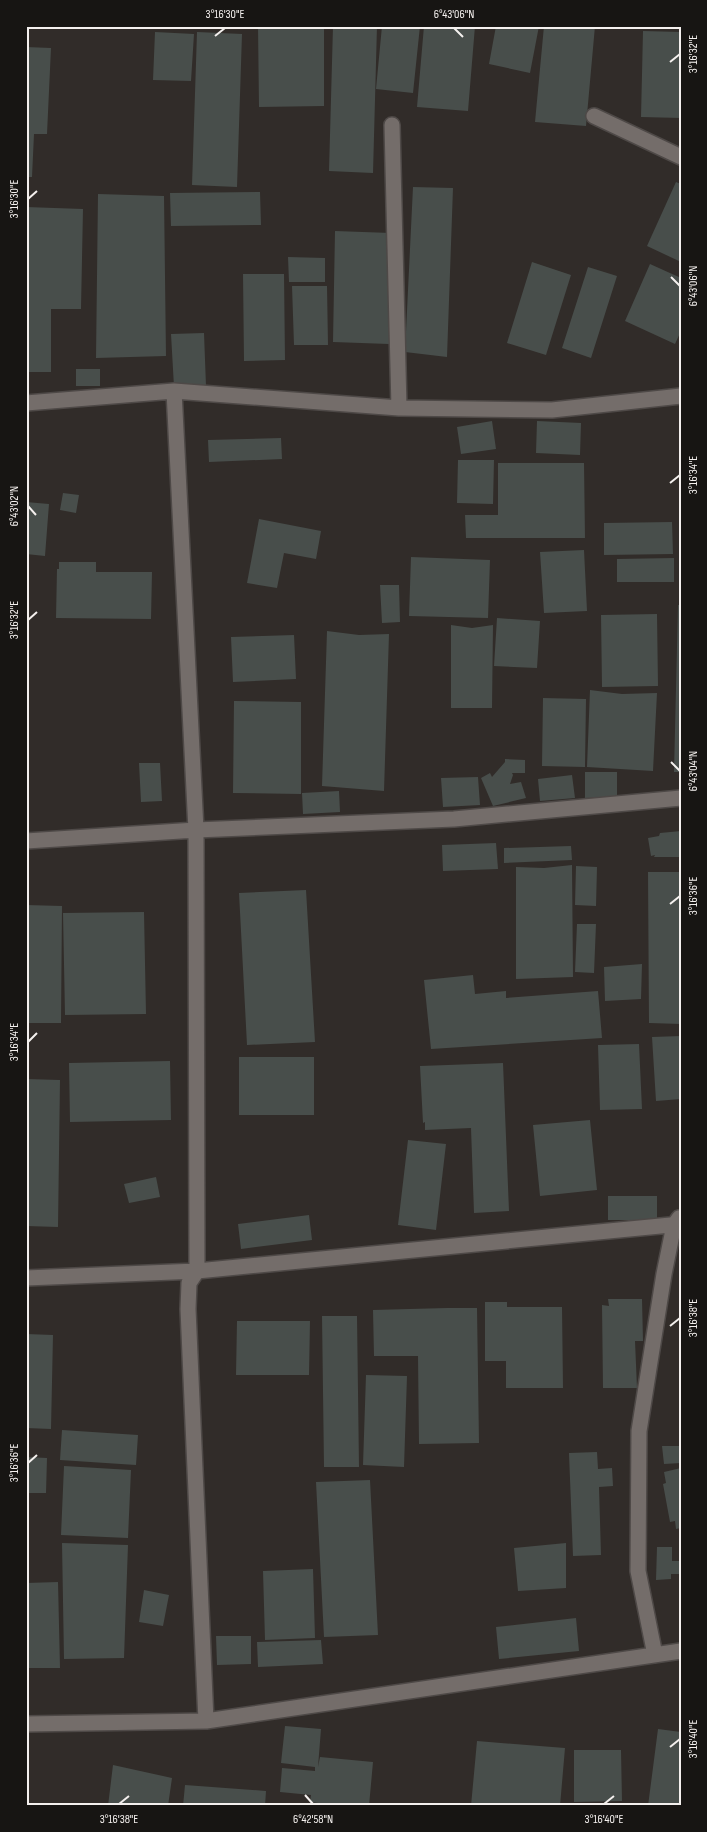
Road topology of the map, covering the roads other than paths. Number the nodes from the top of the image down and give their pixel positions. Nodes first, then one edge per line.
1 (594, 116) dead end
2 (392, 125) dead end
3 (681, 157) edge
4 (174, 391) junction
5 (681, 396) edge
6 (26, 402) edge
7 (399, 408) junction
8 (681, 798) edge
9 (196, 830) junction
10 (26, 841) edge
11 (678, 1222) edge
12 (197, 1271) junction
13 (26, 1278) edge
14 (681, 1651) edge
15 (655, 1655) junction
16 (206, 1720) junction
17 (26, 1724) edge

1 - 3 street
2 - 7 street
4 - 6 street
4 - 7 street
4 - 9 street
5 - 7 street
8 - 9 street
9 - 10 street
9 - 12 street
11 - 12 street
11 - 15 street
12 - 13 street
12 - 16 street
14 - 15 street
15 - 16 street
16 - 17 street

